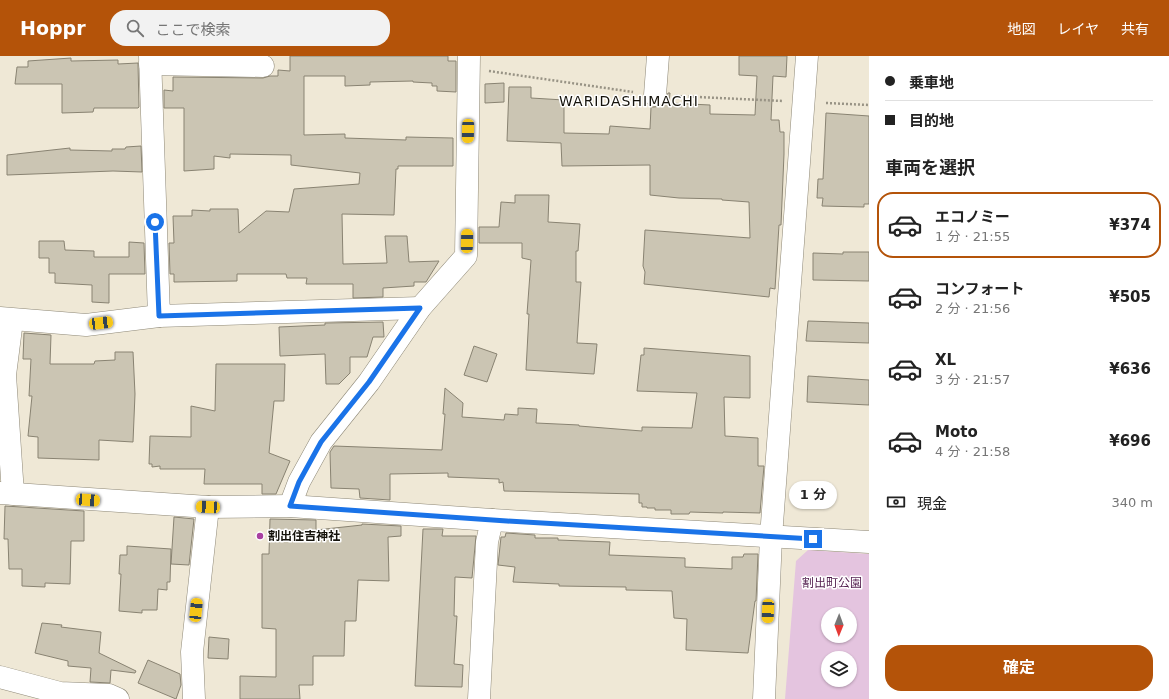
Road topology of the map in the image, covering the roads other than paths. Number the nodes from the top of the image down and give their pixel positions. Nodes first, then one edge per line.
1 (469, 56) edge
2 (658, 56) edge
3 (807, 56) edge
4 (150, 60) edge
5 (263, 66) dead end
6 (655, 95) dead end
7 (420, 308) junction
8 (159, 316) junction
9 (6, 318) edge
10 (6, 494) edge
11 (290, 506) junction
12 (208, 507) junction
13 (492, 520) junction
14 (771, 537) junction
15 (869, 542) edge
16 (0, 677) edge
17 (118, 699) edge
18 (194, 699) edge
19 (479, 699) edge
20 (764, 699) edge

1 - 7 street
2 - 6 street
3 - 14 street
4 - 5 street
4 - 8 street
7 - 8 street
7 - 11 street
8 - 9 street
9 - 10 street
10 - 12 street
11 - 12 street
11 - 13 street
12 - 18 street
13 - 14 street
13 - 19 street
14 - 15 street
14 - 20 street
16 - 17 street

